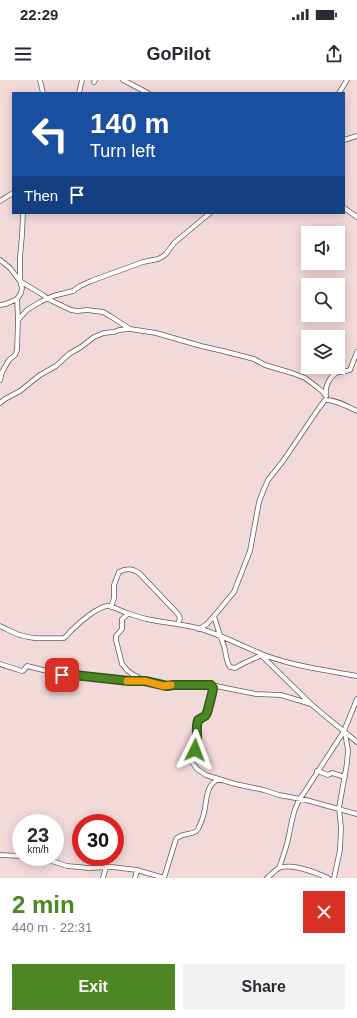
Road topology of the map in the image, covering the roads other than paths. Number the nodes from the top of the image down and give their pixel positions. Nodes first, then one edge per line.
1 (40, 80) edge
2 (82, 80) edge
3 (346, 80) edge
4 (126, 81) edge
5 (43, 92) edge
6 (79, 92) edge
7 (146, 92) edge
8 (340, 92) edge
9 (357, 136) edge
10 (345, 140) edge
11 (12, 194) edge
12 (0, 201) edge
13 (345, 209) edge
14 (22, 214) edge
15 (209, 214) edge
16 (357, 217) edge
17 (0, 260) edge
18 (20, 281) junction
19 (17, 299) junction
20 (48, 299) junction
21 (0, 305) edge
22 (18, 320) junction
23 (130, 329) junction
24 (357, 352) edge
25 (0, 378) edge
26 (326, 398) junction
27 (0, 403) edge
28 (357, 412) edge
29 (111, 607) junction
30 (128, 614) junction
31 (214, 616) junction
32 (178, 624) junction
33 (0, 626) edge
34 (199, 629) junction
35 (219, 635) junction
36 (257, 652) junction
37 (262, 655) junction
38 (0, 664) edge
39 (357, 676) edge
40 (145, 681) junction
41 (211, 685) junction
42 (357, 699) edge
43 (311, 704) junction
44 (344, 732) junction
45 (357, 742) edge
46 (318, 771) junction
47 (345, 777) junction
48 (219, 779) junction
49 (299, 799) junction
50 (339, 808) junction
51 (357, 814) edge
52 (0, 855) edge
53 (12, 856) edge
54 (64, 865) edge
55 (106, 867) junction
56 (279, 868) junction
57 (137, 870) junction
58 (103, 878) edge
59 (135, 878) edge
60 (164, 878) edge
61 (267, 878) edge
62 (328, 878) edge
63 (334, 878) edge

1 - 5 street
2 - 6 street
3 - 8 street
4 - 7 street
9 - 10 street
11 - 12 street
13 - 16 street
14 - 18 street
15 - 20 street
17 - 18 street
18 - 19 street
18 - 20 street
19 - 21 street
19 - 22 street
20 - 22 street
20 - 23 street
22 - 25 street
23 - 26 street
23 - 27 street
24 - 26 street
26 - 28 street
26 - 31 street
29 - 30 street
29 - 32 street
29 - 33 street
30 - 32 street
30 - 40 street
31 - 34 street
31 - 35 street
32 - 34 street
34 - 35 street
35 - 36 street
35 - 37 street
36 - 37 street
36 - 39 street
37 - 43 street
38 - 40 street
40 - 41 street
41 - 43 street
41 - 48 street
42 - 44 street
43 - 44 street
44 - 45 street
44 - 46 street
44 - 47 street
46 - 47 street
46 - 49 street
47 - 50 street
48 - 49 street
48 - 60 street
49 - 50 street
49 - 56 street
50 - 51 street
50 - 63 street
52 - 53 street
54 - 55 street
55 - 57 street
55 - 58 street
56 - 61 street
56 - 62 street
57 - 59 street
57 - 60 street

